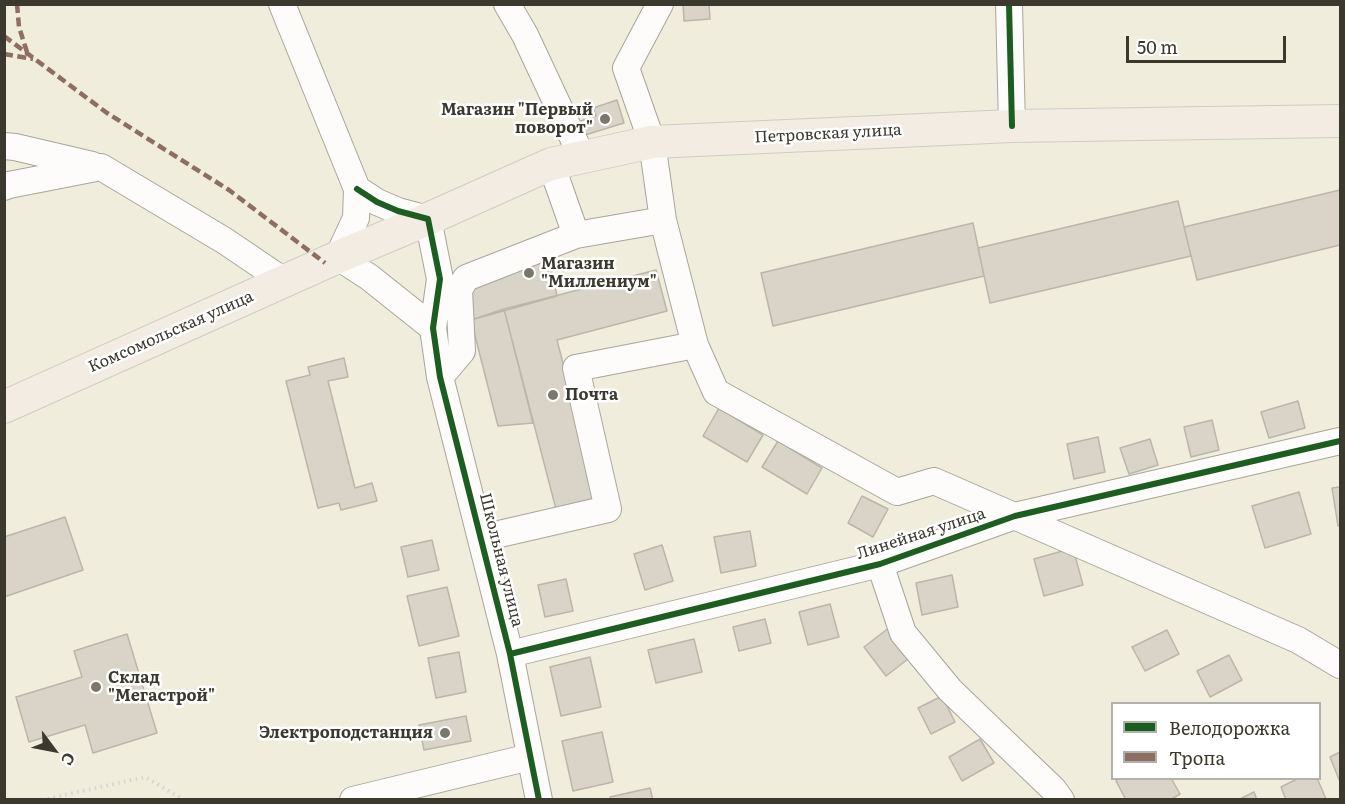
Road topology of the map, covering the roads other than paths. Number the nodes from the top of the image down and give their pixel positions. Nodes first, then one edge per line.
1 (282, 4) edge
2 (507, 4) edge
3 (660, 4) edge
4 (1009, 4) edge
5 (1341, 122) edge
6 (1012, 126) junction
7 (652, 142) junction
8 (4, 146) edge
9 (582, 157) junction
10 (552, 164) junction
11 (101, 167) junction
12 (4, 188) edge
13 (357, 189) junction
14 (428, 219) junction
15 (663, 220) junction
16 (576, 235) junction
17 (338, 257) junction
18 (466, 278) junction
19 (440, 279) junction
20 (284, 281) junction
21 (433, 328) junction
22 (695, 345) junction
23 (440, 377) junction
24 (4, 407) edge
25 (1341, 441) edge
26 (1015, 516) junction
27 (482, 538) junction
28 (880, 564) junction
29 (510, 654) junction
30 (1341, 664) edge
31 (530, 757) junction
32 (353, 800) edge
33 (539, 800) edge
34 (1061, 800) edge

1 - 13 street
2 - 9 street
3 - 7 street
4 - 6 street
5 - 6 main road, Петровская улица
6 - 7 main road, Петровская улица
7 - 9 main road, Петровская улица
7 - 15 street
8 - 11 street
9 - 10 main road, Петровская улица
10 - 14 main road, Петровская улица
10 - 16 street
11 - 12 street
11 - 20 street
13 - 14 street
13 - 17 street
14 - 17 main road, Петровская улица
14 - 19 street, Школьная улица
15 - 16 street
15 - 22 street
16 - 18 street
17 - 20 main road, Комсомольская улица
17 - 21 street
18 - 19 street
18 - 23 street
19 - 21 street, Школьная улица
20 - 24 main road, Комсомольская улица
21 - 23 street, Школьная улица
22 - 26 street
22 - 27 street
23 - 27 street, Школьная улица
25 - 26 street, Линейная улица
26 - 28 street, Линейная улица
26 - 30 street
27 - 29 street, Школьная улица
28 - 29 street, Линейная улица
28 - 34 street
29 - 31 street, Школьная улица
31 - 32 street
31 - 33 street, Школьная улица

